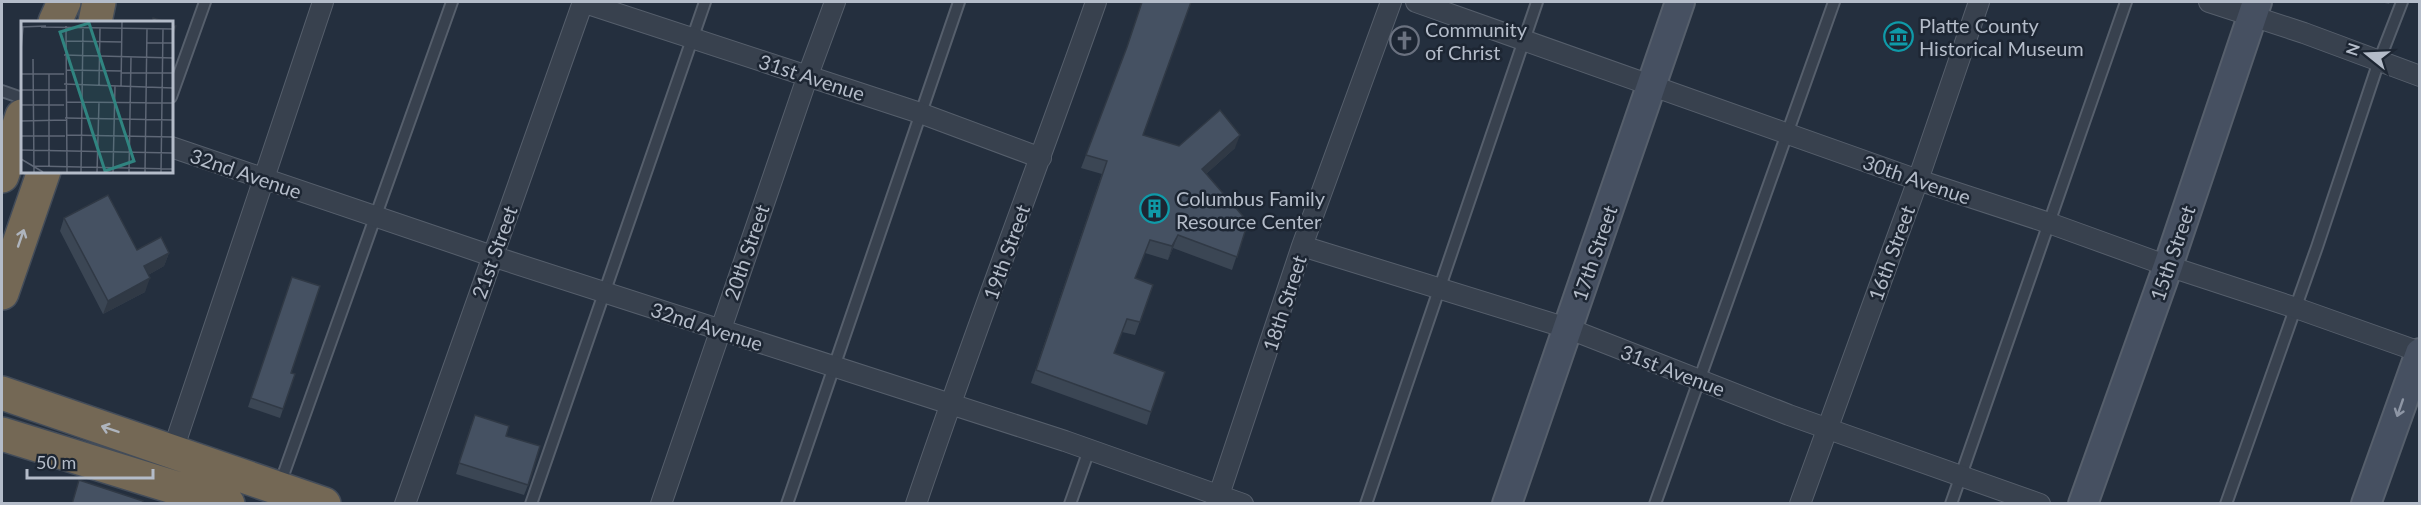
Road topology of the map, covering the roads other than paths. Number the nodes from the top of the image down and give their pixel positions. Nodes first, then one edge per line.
1 (64, 2) edge
2 (99, 2) edge
3 (205, 2) edge
4 (323, 2) edge
5 (452, 2) edge
6 (583, 2) edge
7 (705, 2) edge
8 (835, 2) edge
9 (959, 2) edge
10 (1096, 2) edge
11 (1391, 2) edge
12 (1416, 2) edge
13 (1537, 2) edge
14 (1680, 2) edge
15 (1834, 2) edge
16 (1979, 2) edge
17 (2126, 2) edge
18 (2209, 2) edge
19 (2402, 2) edge
20 (2254, 9) edge
21 (55, 21) edge
22 (95, 21) edge
23 (692, 37) junction
24 (1523, 39) junction
25 (2379, 61) junction
26 (807, 75) junction
27 (2420, 76) edge
28 (1651, 85) junction
29 (2, 91) edge
30 (172, 94) edge
31 (21, 98) edge
32 (920, 113) junction
33 (21, 119) edge
34 (1786, 133) junction
35 (172, 147) edge
36 (1041, 158) junction
37 (44, 172) edge
38 (2, 176) edge
39 (262, 178) junction
40 (1918, 180) junction
41 (375, 216) junction
42 (2049, 223) junction
43 (1302, 246) junction
44 (492, 256) junction
45 (2168, 266) junction
46 (1438, 288) junction
47 (2, 293) edge
48 (604, 293) junction
49 (2296, 308) junction
50 (1568, 328) junction
51 (719, 331) junction
52 (2420, 352) edge
53 (833, 368) junction
54 (1700, 380) junction
55 (2, 393) edge
56 (949, 405) junction
57 (1828, 429) junction
58 (2, 434) edge
59 (173, 450) junction
60 (1089, 450) junction
61 (1960, 477) junction
62 (279, 487) junction
63 (1218, 500) edge
64 (228, 504) edge
65 (324, 504) edge
66 (405, 504) edge
67 (531, 504) edge
68 (661, 504) edge
69 (788, 504) edge
70 (916, 504) edge
71 (1070, 504) edge
72 (1243, 504) edge
73 (1366, 504) edge
74 (1507, 504) edge
75 (1655, 504) edge
76 (1800, 504) edge
77 (1951, 504) edge
78 (2040, 504) edge
79 (2083, 504) edge
80 (2226, 504) edge
81 (2366, 504) edge

1 - 21 highway
2 - 22 highway
3 - 30 lane
4 - 39 street
5 - 41 lane
6 - 23 street, 31st Avenue
6 - 44 street, 21st Street
7 - 23 lane
8 - 26 street, 20th Street
9 - 32 lane
10 - 36 street, 19th Street
11 - 43 street, 18th Street
12 - 24 street, 30th Avenue
13 - 24 lane
14 - 28 main road, 17th Street
15 - 34 lane
16 - 40 street, 16th Street
17 - 42 lane
18 - 20 street
19 - 25 lane
20 - 25 street
20 - 45 main road, 15th Street
23 - 26 street, 31st Avenue
23 - 48 lane
24 - 28 street, 30th Avenue
24 - 46 lane
25 - 27 street
25 - 49 lane
26 - 32 street, 31st Avenue
26 - 51 street, 20th Street
28 - 34 street, 30th Avenue
28 - 50 main road, 17th Street
29 - 31 lane
32 - 36 street, 31st Avenue
32 - 53 lane
33 - 38 highway
34 - 40 street, 30th Avenue
34 - 54 lane
35 - 39 street, 32nd Avenue
36 - 56 street, 19th Street
47 -> 37 highway
39 - 41 street, 32nd Avenue
39 - 59 street
40 - 42 street, 30th Avenue
40 - 57 street, 16th Street
41 - 44 street, 32nd Avenue
41 - 62 lane
42 - 45 street, 30th Avenue
42 - 61 lane
43 - 46 street, 31st Avenue
43 - 63 street, 18th Street
44 - 48 street, 32nd Avenue
44 - 66 street, 21st Street
45 - 49 street, 30th Avenue
45 - 79 main road, 15th Street
46 - 50 street, 31st Avenue
46 - 73 lane
48 - 51 street, 32nd Avenue
48 - 67 lane
49 - 52 street, 30th Avenue
49 - 80 lane
50 - 54 street, 31st Avenue
50 - 74 main road, 17th Street
51 - 53 street, 32nd Avenue
51 - 68 street, 20th Street
52 -> 81 main road
53 - 56 street, 32nd Avenue
53 - 69 lane
54 - 57 street, 31st Avenue
54 - 75 lane
59 -> 55 highway
56 - 60 street, 32nd Avenue
56 - 70 street, 19th Street
57 - 61 street, 31st Avenue
57 - 76 street, 16th Street
58 - 64 highway
59 - 62 highway
60 - 63 street, 32nd Avenue
60 - 71 lane
61 - 77 lane
61 - 78 street, 31st Avenue
62 - 65 highway
63 - 72 street, 32nd Avenue

